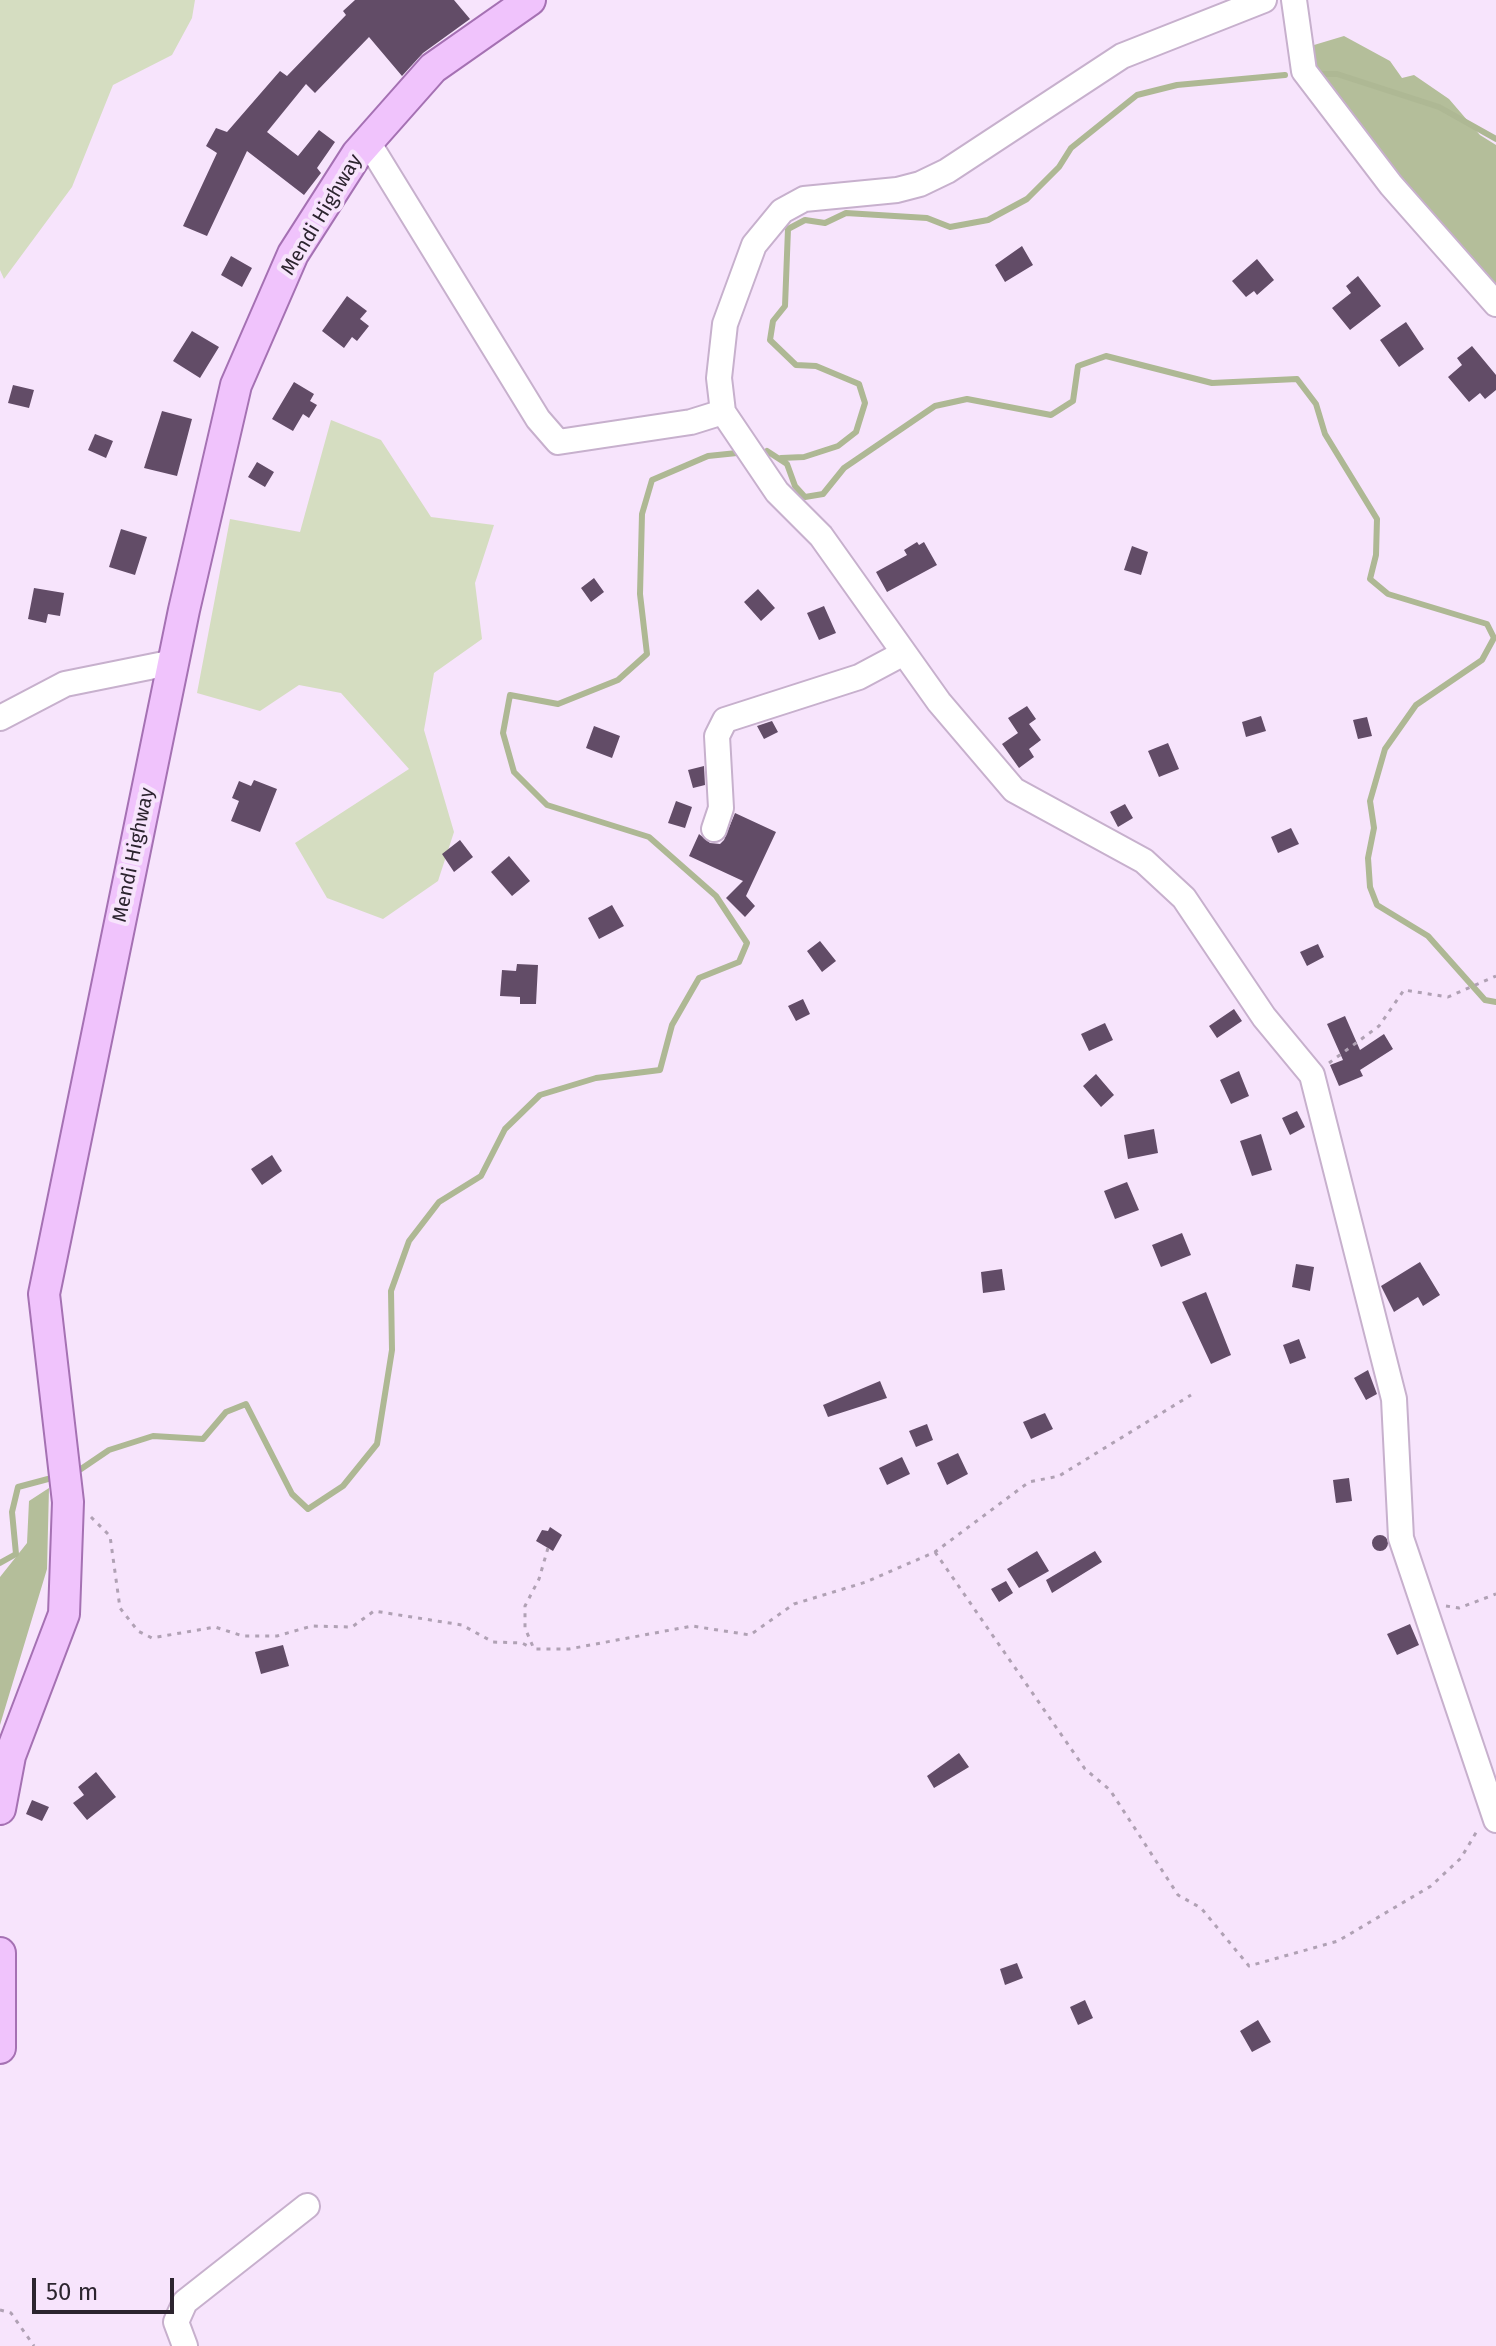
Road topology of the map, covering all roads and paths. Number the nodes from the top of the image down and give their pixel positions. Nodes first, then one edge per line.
1 (530, 0) edge
2 (1264, 0) edge
3 (1294, 0) edge
4 (368, 142) junction
5 (1496, 304) edge
6 (723, 412) junction
7 (904, 653) junction
8 (174, 662) junction
9 (0, 718) edge
10 (714, 829) dead end
11 (1496, 976) edge
12 (1312, 1075) junction
13 (1191, 1395) dead end
14 (67, 1514) junction
15 (548, 1548) dead end
16 (935, 1552) junction
17 (1496, 1594) edge
18 (1422, 1601) junction
19 (534, 1649) junction
20 (0, 1809) edge
21 (1496, 1820) edge
22 (0, 1953) edge
23 (0, 2048) edge
24 (307, 2206) dead end
25 (0, 2310) edge
26 (34, 2346) edge
27 (185, 2346) edge

1 - 4 main road, Mendi Highway
2 - 6 street
3 - 5 street
4 - 6 street
4 - 8 main road, Mendi Highway
6 - 7 street
7 - 10 street
7 - 12 street
8 - 9 street
8 - 14 main road, Mendi Highway
11 - 12 path
12 - 18 street
13 - 16 path
14 - 19 path
14 - 20 main road, Mendi Highway
15 - 19 path
16 - 19 path
16 - 21 path
17 - 18 path
18 - 21 street
22 - 23 main road
24 - 27 street
25 - 26 path

